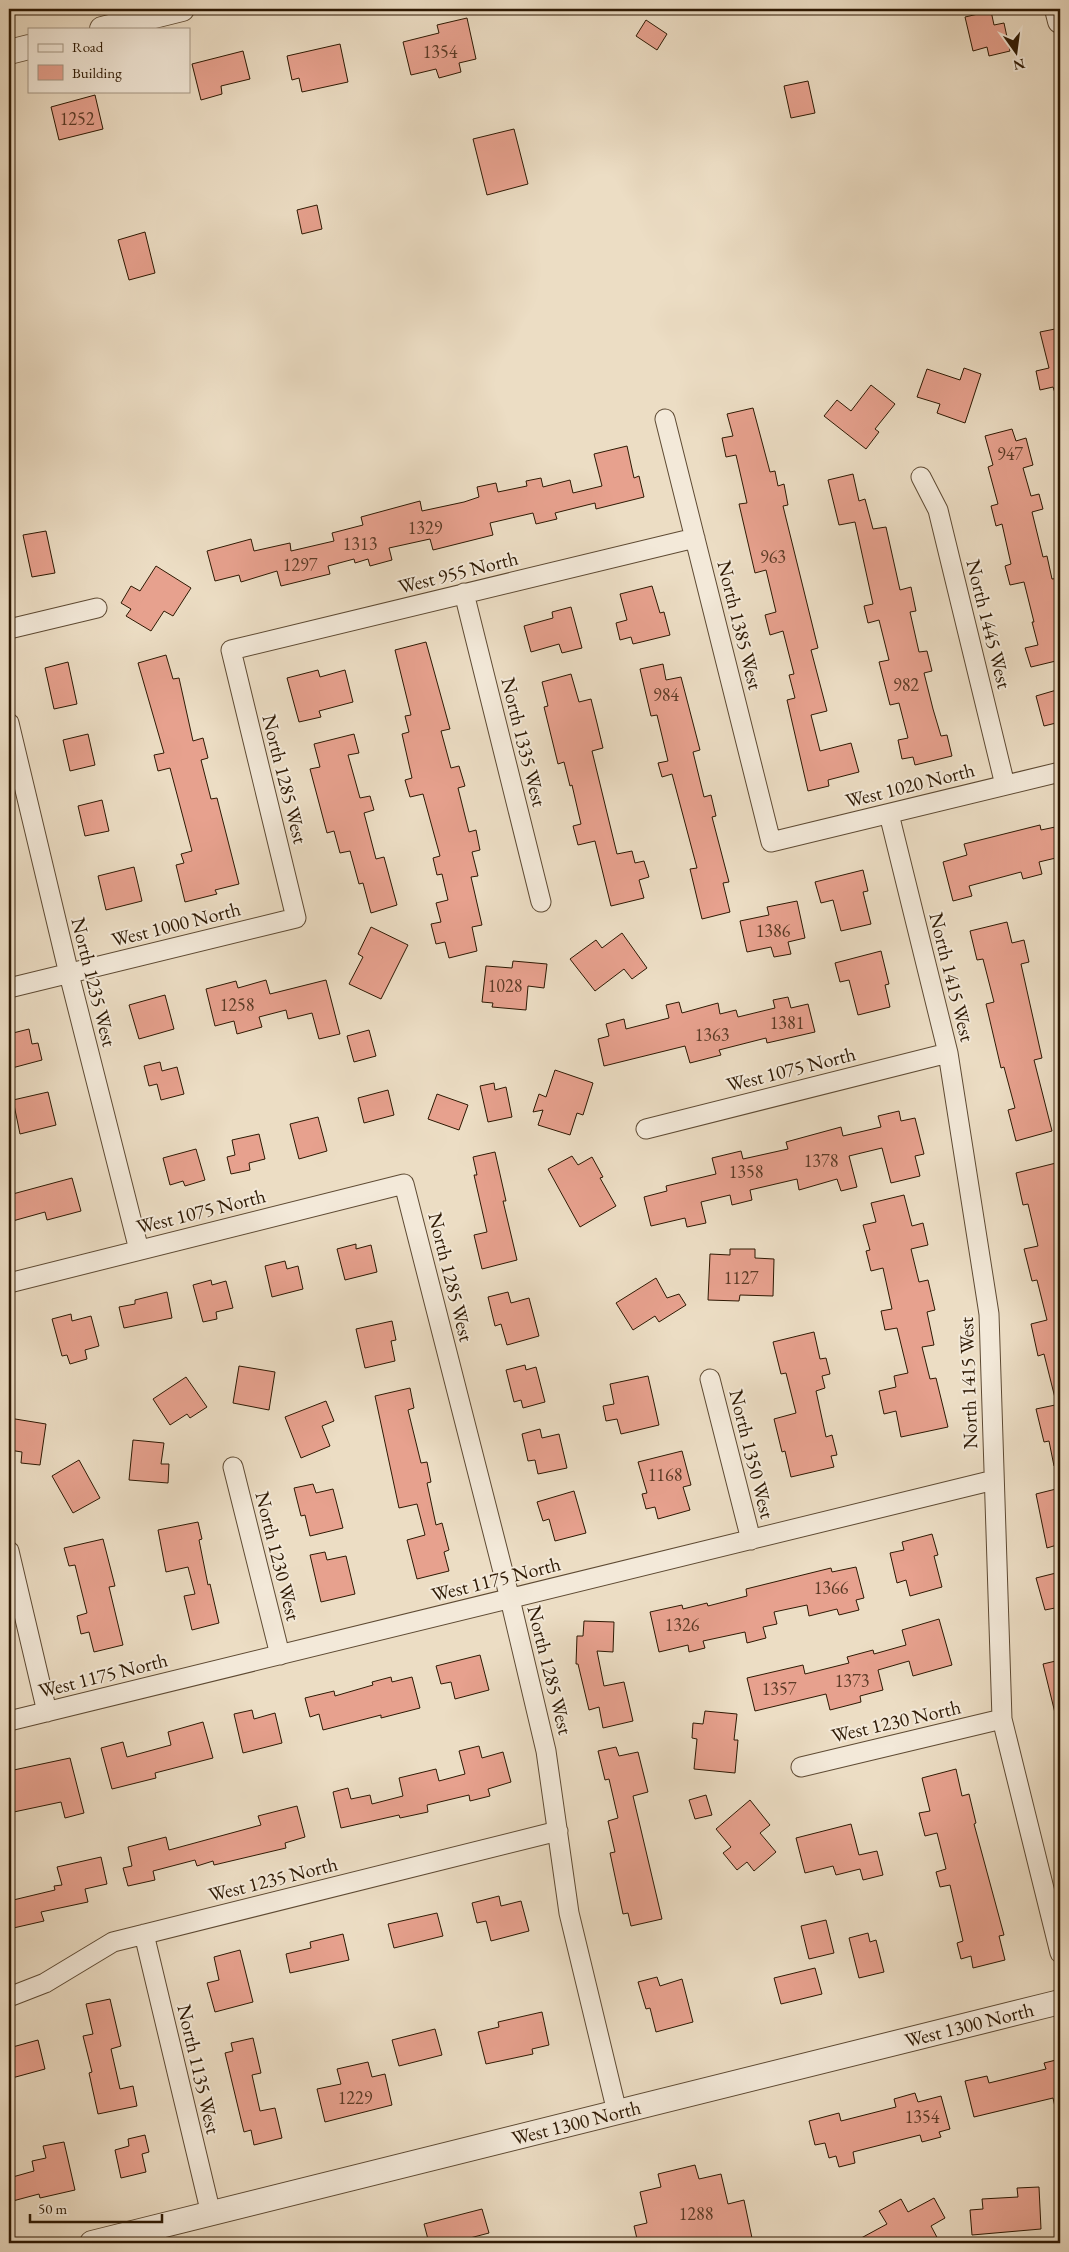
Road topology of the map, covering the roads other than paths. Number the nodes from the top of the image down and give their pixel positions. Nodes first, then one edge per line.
1 (182, 9) edge
2 (1057, 9) edge
3 (1060, 21) edge
4 (106, 28) edge
5 (28, 47) edge
6 (9, 52) edge
7 (665, 420) dead end
8 (921, 477) dead end
9 (695, 538) junction
10 (464, 594) junction
11 (97, 608) dead end
12 (9, 629) edge
13 (231, 650) joint
14 (9, 723) edge
15 (1060, 772) edge
16 (1005, 786) junction
17 (890, 814) junction
18 (771, 842) joint
19 (541, 902) dead end
20 (296, 918) joint
21 (68, 974) junction
22 (9, 988) edge
23 (948, 1053) junction
24 (646, 1129) dead end
25 (404, 1184) joint
26 (139, 1250) junction
27 (9, 1282) edge
28 (710, 1379) dead end
29 (233, 1467) dead end
30 (994, 1480) junction
31 (751, 1540) junction
32 (9, 1550) edge
33 (510, 1598) junction
34 (280, 1655) junction
35 (47, 1712) junction
36 (1002, 1719) junction
37 (9, 1722) edge
38 (801, 1767) dead end
39 (558, 1831) junction
40 (144, 1934) junction
41 (1060, 1953) edge
42 (9, 1997) edge
43 (1060, 2002) edge
44 (617, 2112) junction
45 (211, 2214) junction
46 (92, 2243) edge

1 - 4 street
2 - 3 street
5 - 6 street
7 - 9 street, North 1385 West
8 - 16 street, North 1445 West
9 - 10 street, West 955 North
9 - 18 street, North 1385 West
10 - 13 street, West 955 North
10 - 19 street, North 1335 West
11 - 12 street
13 - 20 street, North 1285 West
14 - 21 street, North 1235 West
15 - 16 street, West 1020 North
16 - 17 street, West 1020 North
17 - 18 street, West 1020 North
17 - 23 street, North 1415 West
20 - 21 street, West 1000 North
21 - 22 street, West 1000 North
21 - 26 street, North 1235 West
23 - 24 street, West 1075 North
23 - 30 street, North 1415 West
25 - 26 street, West 1075 North
25 - 33 street, North 1285 West
26 - 27 street, West 1075 North
28 - 31 street, North 1350 West
29 - 34 street, North 1230 West
30 - 31 street, West 1175 North
30 - 36 street, North 1415 West
31 - 33 street, West 1175 North
32 - 35 street
33 - 34 street, West 1175 North
33 - 39 street, North 1285 West
34 - 35 street, West 1175 North
35 - 37 street, West 1175 North
36 - 38 street, West 1230 North
36 - 41 street, North 1415 West
39 - 40 street, West 1235 North
39 - 44 street, North 1285 West
40 - 42 street, West 1235 North
40 - 45 street, North 1135 West
43 - 44 street, West 1300 North
44 - 45 street, West 1300 North
45 - 46 street, West 1300 North

